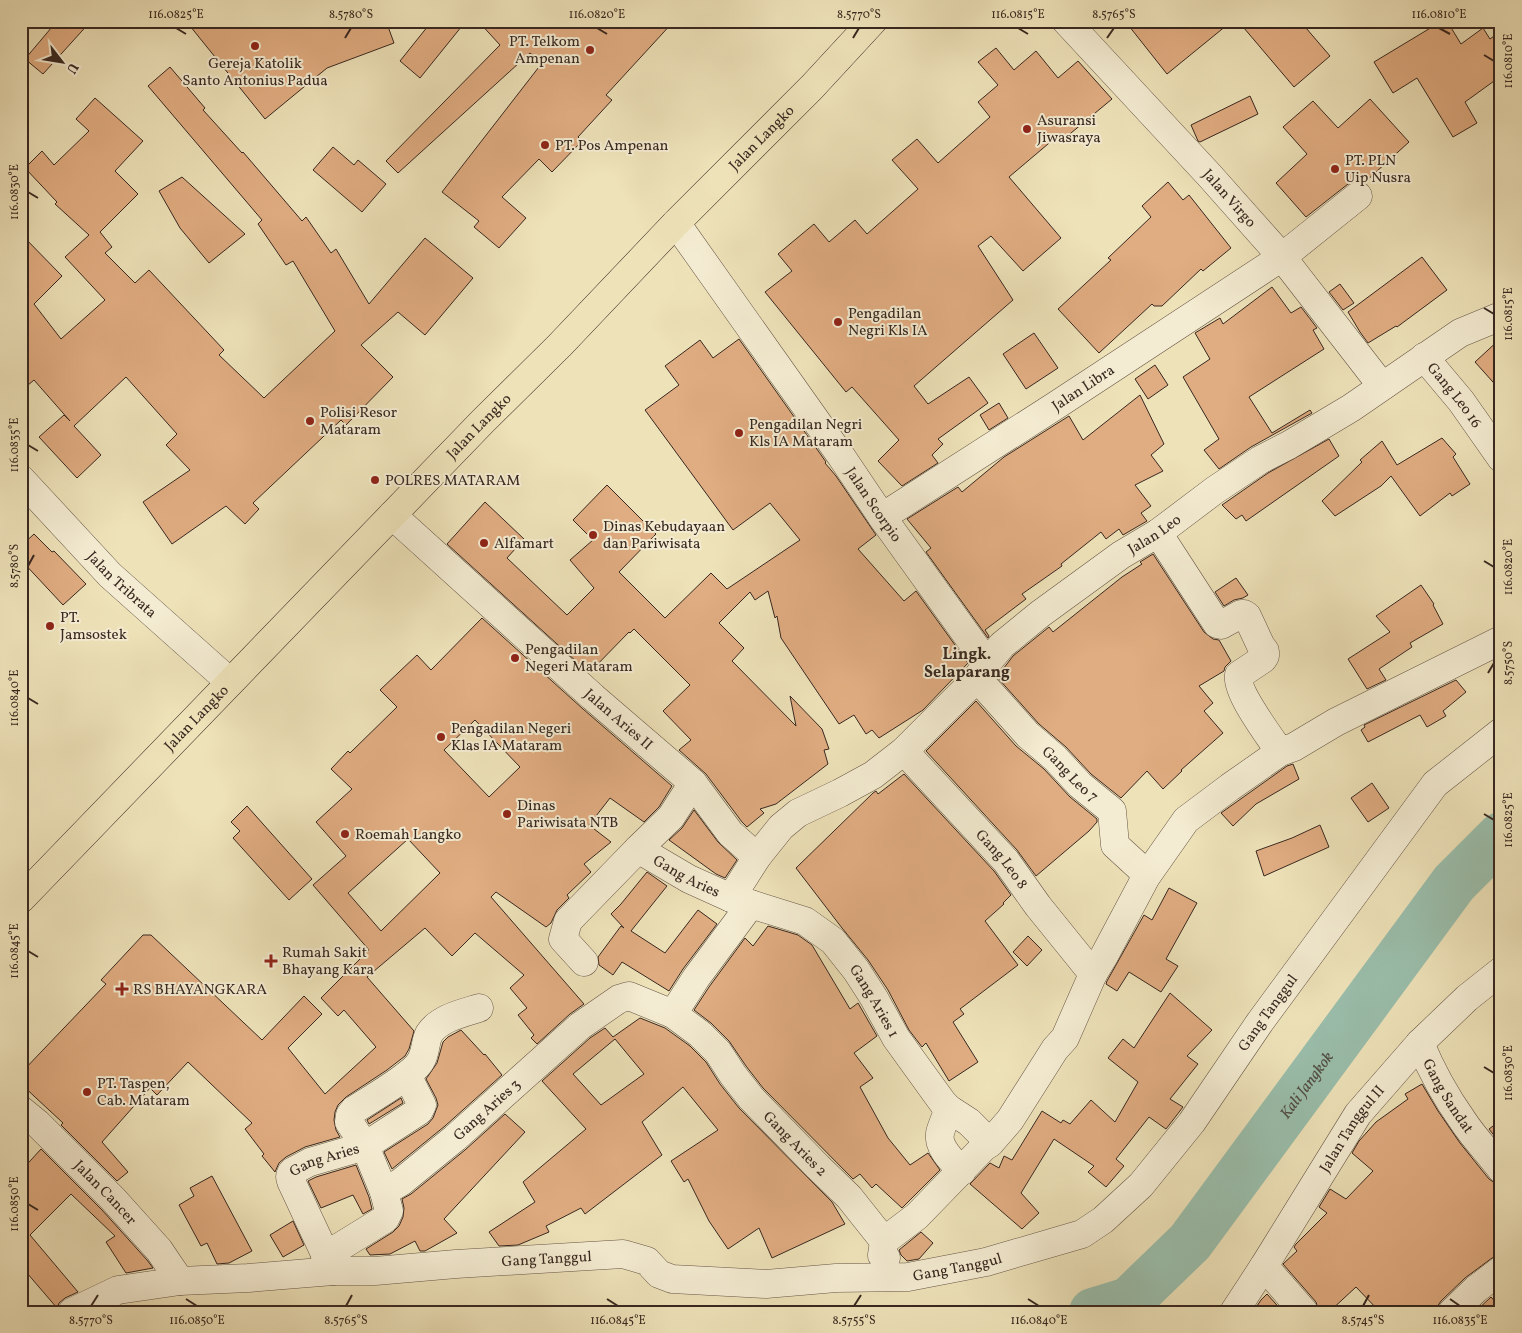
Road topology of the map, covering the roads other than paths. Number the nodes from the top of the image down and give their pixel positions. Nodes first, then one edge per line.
1 (873, 21) edge
2 (1066, 21) edge
3 (1358, 196) dead end
4 (676, 223) junction
5 (1282, 257) junction
6 (1501, 316) edge
7 (1424, 357) junction
8 (1382, 386) junction
9 (1501, 458) edge
10 (21, 479) edge
11 (392, 514) junction
12 (882, 517) junction
13 (1158, 532) junction
14 (1501, 640) edge
15 (982, 670) junction
16 (230, 682) junction
17 (1501, 732) edge
18 (904, 750) junction
19 (1280, 752) junction
20 (693, 784) junction
21 (840, 793) joint
22 (638, 849) junction
23 (757, 857) junction
24 (1146, 876) dead end
25 (21, 899) edge
26 (741, 901) junction
27 (584, 962) dead end
28 (1501, 971) edge
29 (1093, 974) junction
30 (479, 1008) dead end
31 (673, 1014) junction
32 (1420, 1043) junction
33 (407, 1075) junction
34 (949, 1109) junction
35 (21, 1110) edge
36 (990, 1143) junction
37 (365, 1146) junction
38 (1501, 1169) edge
39 (962, 1171) junction
40 (384, 1192) junction
41 (892, 1260) junction
42 (329, 1263) junction
43 (1264, 1266) junction
44 (1501, 1270) edge
45 (180, 1281) junction
46 (72, 1312) edge
47 (1234, 1312) edge
48 (1304, 1312) edge
49 (1452, 1312) edge

1 - 4 main road, Jalan Langko
2 - 5 street, Jalan Virgo
3 - 5 street, Jalan Libra
4 - 11 main road, Jalan Langko
4 - 12 street, Jalan Scorpio
5 - 8 street, Jalan Virgo
5 - 12 street, Jalan Libra
6 - 7 street, Jalan Leo
7 - 8 street, Jalan Leo
7 - 9 street, Gang Leo 16
8 - 13 street, Jalan Leo
10 - 16 street, Jalan Tribrata
11 - 16 main road, Jalan Langko
11 - 20 street, Jalan Aries II
12 - 15 street, Jalan Scorpio
13 - 15 street, Jalan Leo
13 - 19 street
14 - 19 street
15 - 18 street, Jalan Leo
15 - 24 street, Gang Leo 7
16 - 25 main road, Jalan Langko
17 - 41 street, Gang Tanggul
18 - 21 street, Jalan Leo
18 - 29 street, Gang Leo 8
19 - 29 street
20 - 22 street
20 - 23 street, Jalan Aries II
21 - 23 street, Gang Aries
22 - 26 street, Gang Aries
22 - 27 street, Gang Aries
23 - 26 street, Gang Aries
26 - 31 street, Gang Aries
26 - 34 street, Gang Aries 1
28 - 32 street, Jalan Tanggul II
29 - 36 street
30 - 33 street, Gang Aries
31 - 40 street, Gang Aries 3
31 - 41 street, Gang Aries 2
32 - 38 street, Gang Sandat
32 - 43 street, Jalan Tanggul II
33 - 37 street
33 - 37 street, Gang Aries
34 - 36 street, Gang Aries 1
34 - 39 street
35 - 45 street, Jalan Cancer
36 - 39 street
37 - 40 street
37 - 42 street, Gang Aries
39 - 41 street
40 - 42 street
41 - 42 street, Gang Tanggul
42 - 45 street, Gang Tanggul
43 - 47 street, Jalan Tanggul II
43 - 48 street
44 - 49 street
45 - 46 street, Gang Tanggul

